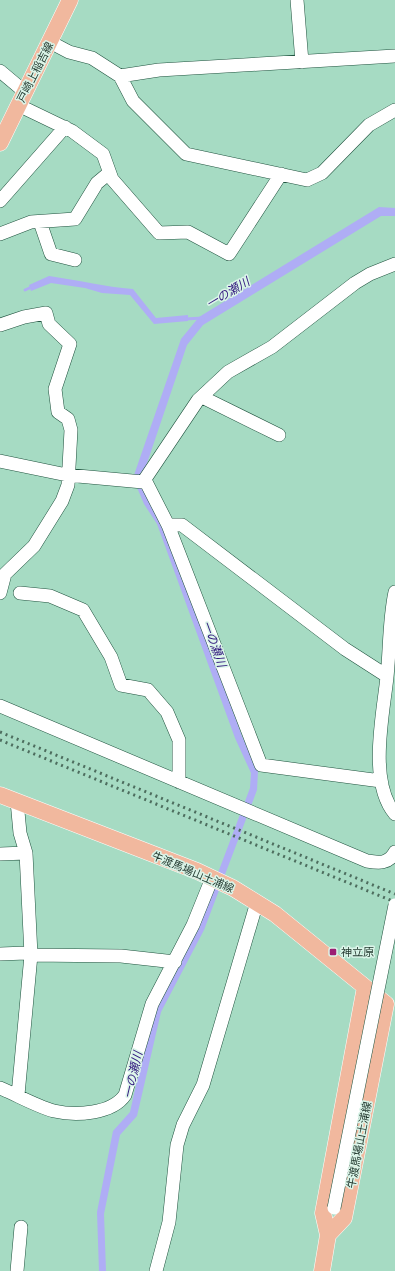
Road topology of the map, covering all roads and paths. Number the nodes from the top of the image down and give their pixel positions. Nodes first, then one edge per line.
1 (70, 0) edge
2 (297, 0) edge
3 (50, 42) junction
4 (395, 56) edge
5 (302, 62) junction
6 (0, 71) edge
7 (120, 76) junction
8 (21, 99) junction
9 (395, 110) edge
10 (65, 127) junction
11 (0, 143) edge
12 (109, 173) junction
13 (281, 174) junction
14 (0, 201) edge
15 (40, 222) junction
16 (0, 234) edge
17 (75, 260) dead end
18 (395, 264) edge
19 (0, 325) edge
20 (202, 397) junction
21 (279, 435) dead end
22 (0, 462) edge
23 (70, 476) junction
24 (145, 480) junction
25 (168, 525) junction
26 (0, 592) edge
27 (395, 592) edge
28 (20, 593) dead end
29 (387, 676) junction
30 (0, 706) edge
31 (381, 781) junction
32 (179, 782) junction
33 (0, 795) edge
34 (17, 801) junction
35 (395, 814) edge
36 (395, 852) edge
37 (26, 853) junction
38 (0, 854) edge
39 (212, 878) junction
40 (257, 902) junction
41 (395, 905) edge
42 (0, 954) edge
43 (31, 955) junction
44 (175, 962) junction
45 (365, 987) junction
46 (391, 1007) edge
47 (0, 1088) edge
48 (18, 1096) junction
49 (20, 1227) dead end
50 (328, 1235) junction
51 (17, 1271) edge
52 (156, 1271) edge
53 (322, 1271) edge

1 - 3 main road, 戸崎上稲吉線
2 - 5 street
3 - 7 street
3 - 8 main road, 戸崎上稲吉線
4 - 5 street
5 - 7 street
6 - 8 street
7 - 13 street
8 - 10 street
8 - 11 main road, 戸崎上稲吉線
9 - 13 street
10 - 12 street
10 - 14 street
12 - 13 street
12 - 15 street
15 - 16 street
15 - 17 street
18 - 20 street
19 - 23 street
20 - 21 street
20 - 24 street
22 - 23 street
23 - 24 street
23 - 26 street
24 - 25 street
25 - 29 street
25 - 31 street
27 - 29 street
28 - 32 street
29 - 31 street
30 - 32 street
31 - 35 street
32 - 36 street
33 - 34 main road, 牛渡馬場山土浦線
34 - 37 street
34 - 39 main road, 牛渡馬場山土浦線
37 - 38 street
37 - 43 street
39 - 40 main road, 牛渡馬場山土浦線
39 - 44 street
40 - 45 main road, 牛渡馬場山土浦線
40 - 52 street
41 - 50 street, bridge
42 - 43 street
43 - 44 street
43 - 48 street
44 - 48 street
45 - 46 main road, 牛渡馬場山土浦線
45 - 50 main road, 牛渡馬場山土浦線
46 - 50 main road, 牛渡馬場山土浦線
47 - 48 street
49 - 51 street
50 - 53 main road, 牛渡馬場山土浦線

